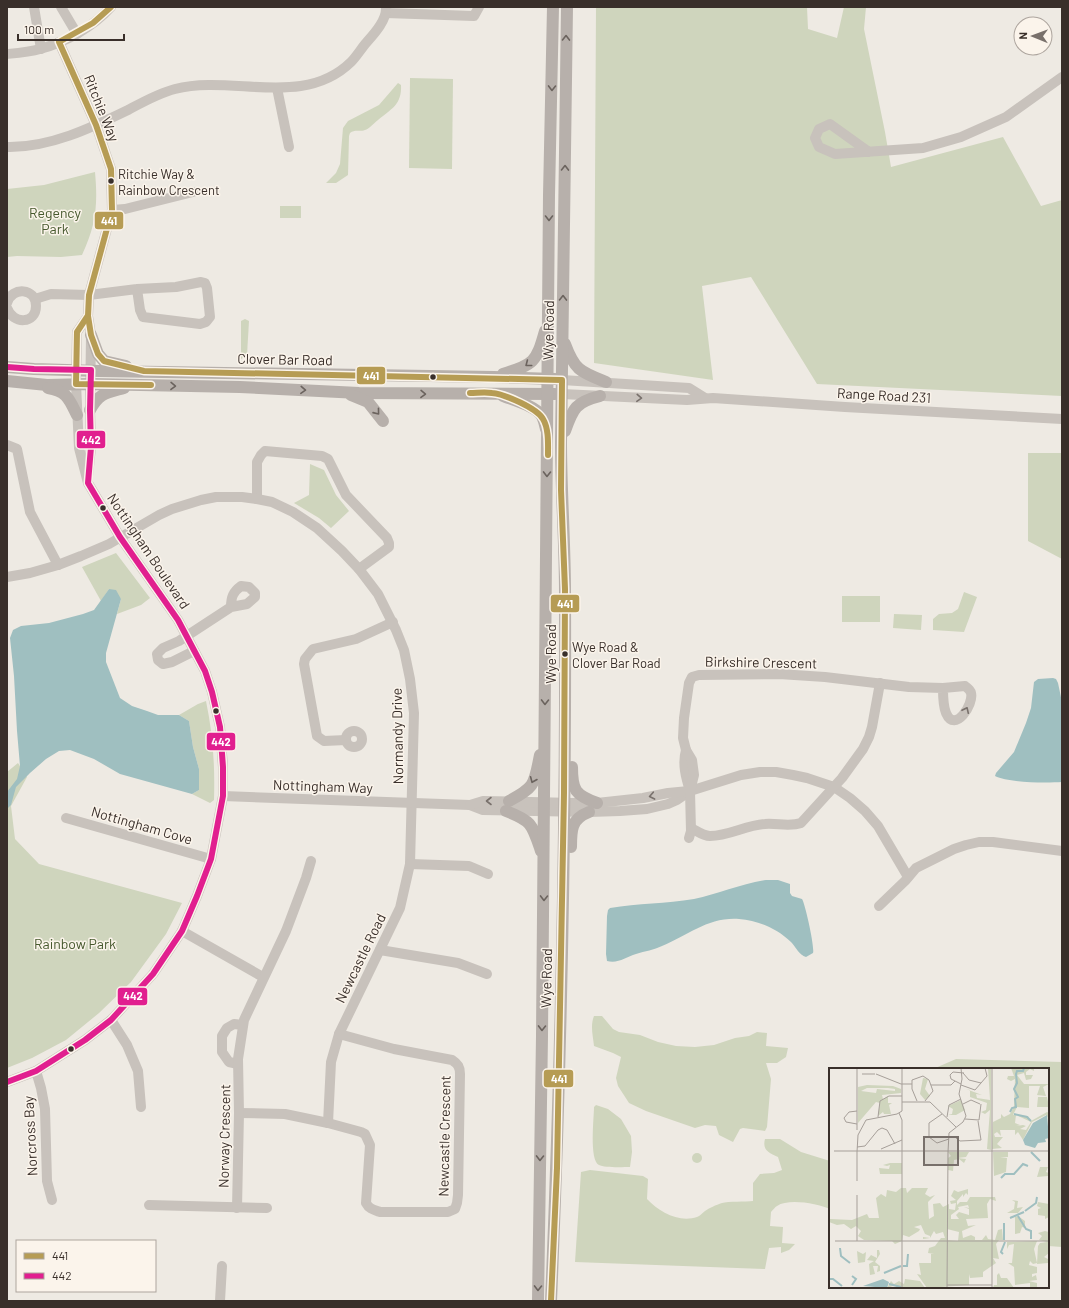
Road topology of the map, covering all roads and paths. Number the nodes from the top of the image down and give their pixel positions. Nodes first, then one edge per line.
1 (34, 7) edge
2 (61, 7) edge
3 (111, 7) edge
4 (479, 7) edge
5 (553, 7) edge
6 (567, 7) edge
7 (386, 10) edge
8 (77, 34) junction
9 (59, 42) junction
10 (41, 49) junction
11 (7, 54) edge
12 (1062, 77) edge
13 (277, 88) junction
14 (96, 125) junction
15 (7, 147) edge
16 (290, 147) dead end
17 (869, 152) junction
18 (193, 192) dead end
19 (112, 210) junction
20 (137, 289) junction
21 (89, 295) junction
22 (35, 299) junction
23 (7, 303) edge
24 (7, 308) edge
25 (88, 316) junction
26 (549, 316) junction
27 (91, 335) junction
28 (563, 337) junction
29 (7, 367) edge
30 (76, 370) junction
31 (91, 370) junction
32 (144, 371) junction
33 (494, 377) junction
34 (548, 379) junction
35 (562, 380) junction
36 (12, 382) edge
37 (606, 382) junction
38 (76, 384) junction
39 (91, 384) junction
40 (134, 385) junction
41 (345, 392) junction
42 (494, 393) junction
43 (548, 393) junction
44 (562, 394) junction
45 (600, 396) junction
46 (705, 398) junction
47 (90, 410) junction
48 (77, 416) junction
49 (1062, 419) edge
50 (383, 421) dead end
51 (548, 435) junction
52 (561, 442) junction
53 (7, 445) edge
54 (88, 483) junction
55 (257, 499) junction
56 (120, 537) junction
57 (58, 565) junction
58 (359, 569) junction
59 (7, 577) edge
60 (231, 607) dead end
61 (393, 622) junction
62 (186, 636) junction
63 (194, 651) junction
64 (880, 683) junction
65 (943, 688) dead end
66 (545, 729) junction
67 (564, 734) junction
68 (346, 740) dead end
69 (834, 787) junction
70 (690, 791) junction
71 (223, 796) junction
72 (412, 803) junction
73 (507, 806) junction
74 (545, 806) junction
75 (564, 807) junction
76 (593, 807) junction
77 (66, 818) dead end
78 (691, 828) junction
79 (689, 838) dead end
80 (1062, 851) edge
81 (211, 859) junction
82 (544, 859) junction
83 (311, 861) dead end
84 (410, 864) junction
85 (488, 874) dead end
86 (908, 877) junction
87 (563, 879) junction
88 (879, 906) dead end
89 (182, 931) junction
90 (380, 950) junction
91 (486, 974) dead end
92 (263, 978) junction
93 (111, 1020) junction
94 (243, 1025) junction
95 (339, 1034) junction
96 (238, 1064) junction
97 (36, 1071) junction
98 (7, 1082) edge
99 (141, 1107) dead end
100 (239, 1113) junction
101 (328, 1123) junction
102 (52, 1200) dead end
103 (149, 1205) dead end
104 (237, 1208) junction
105 (267, 1208) dead end
106 (222, 1266) dead end
107 (220, 1301) edge
108 (538, 1301) edge
109 (551, 1301) edge

1 - 10 street
2 - 8 street
3 - 8 street
4 - 7 street
5 -> 26 main road, Wye Road
28 -> 6 main road, Wye Road
7 - 13 street
8 - 9 street
9 - 10 street
9 - 14 street, Ritchie Way
10 - 11 street
12 - 17 street
13 - 14 street
13 - 16 street
14 - 15 street
14 - 19 street, Ritchie Way
17 - 17 street
18 - 19 street
19 - 21 street, Ritchie Way
20 - 20 street
20 - 21 street
21 - 22 street
21 - 25 street, Ritchie Way
22 - 23 street
22 - 24 street
25 - 27 street, Ritchie Way
25 - 30 street
26 -> 33 main road
26 - 34 main road, Wye Road
27 - 31 street, Ritchie Way
27 - 32 main road
28 - 35 main road, Wye Road
28 - 37 main road
29 - 30 main road, Clover Bar Road
30 - 31 main road, Clover Bar Road
30 - 38 street, Nottingham Boulevard
31 - 32 main road, Clover Bar Road
31 - 39 street
32 - 33 main road, Clover Bar Road
33 - 34 main road, Clover Bar Road
34 - 35 main road, Clover Bar Road
34 - 43 main road, Wye Road
35 - 37 street, Range Road 231
35 - 44 main road, Wye Road
36 - 38 main road, Clover Bar Road
36 - 48 main road
37 - 46 street, Range Road 231
38 - 39 main road, Clover Bar Road
38 - 48 street, Nottingham Boulevard
39 - 40 main road, Clover Bar Road
39 - 47 street
40 -> 41 main road, Clover Bar Road
40 - 47 main road
41 -> 42 main road, Clover Bar Road
41 -> 50 main road
42 - 43 main road, Clover Bar Road
42 - 51 main road
43 - 44 main road, Clover Bar Road
43 - 51 main road, Wye Road
44 - 45 street, Range Road 231
44 - 52 main road, Wye Road
45 -> 46 street, Range Road 231
45 - 52 main road
46 - 49 street, Range Road 231
47 - 54 street
48 - 54 street, Nottingham Boulevard
51 -> 66 main road, Wye Road
52 - 67 main road, Wye Road
53 - 57 street
54 - 56 street, Nottingham Boulevard
55 - 56 street, Normandy Drive
55 - 58 street, Normandy Drive
55 - 58 street
56 - 57 street, Normandy Drive
56 - 62 street, Nottingham Boulevard
57 - 59 street, Normandy Drive
58 - 61 street, Normandy Drive
60 - 62 street
61 - 68 street
61 - 72 street, Normandy Drive
62 - 63 street, Nottingham Boulevard
62 - 63 street
63 - 71 street, Nottingham Boulevard
64 - 65 street, Birkshire Crescent
64 - 69 street
64 - 70 street, Birkshire Crescent
66 -> 73 main road
66 - 74 main road, Wye Road
67 - 75 main road, Wye Road
67 - 76 main road
69 - 70 street, Nottingham Way
69 - 78 street
69 - 86 street, Nottingham Way
70 - 76 street, Nottingham Way
70 - 78 street, Birkshire Crescent
71 - 72 street, Nottingham Way
71 - 81 street, Nottingham Boulevard
72 - 73 street, Nottingham Way
72 - 84 street, Newcastle Road
73 - 74 street, Nottingham Way
73 - 82 main road
74 - 75 street, Nottingham Way
74 - 82 main road, Wye Road
75 - 76 street, Nottingham Way
75 - 87 main road, Wye Road
76 - 87 main road
77 - 81 street, Nottingham Cove
78 - 79 street, Birkshire Crescent
80 - 86 street
81 - 89 street, Nottingham Boulevard
82 -> 108 main road, Wye Road
83 - 92 street, Norway Crescent
84 - 85 street
84 - 90 street, Newcastle Road
86 - 88 street
87 - 109 main road, Wye Road
89 - 92 street
89 - 93 street, Nottingham Boulevard
90 - 91 street
90 - 95 street, Newcastle Road
92 - 94 street, Norway Crescent
93 - 97 street, Nottingham Boulevard
93 - 99 street
94 - 96 street, Norway Crescent
94 - 96 street, Norway Crescent
95 - 101 street, Newcastle Road
95 - 101 street, Newcastle Crescent
96 - 100 street, Norway Crescent
97 - 98 street, Nottingham Boulevard
97 - 102 street, Norcross Bay
100 - 101 street, Newcastle Crescent
100 - 104 street, Norway Crescent
103 - 104 street, Norway Crescent
104 - 105 street, Norway Crescent
106 - 107 street

